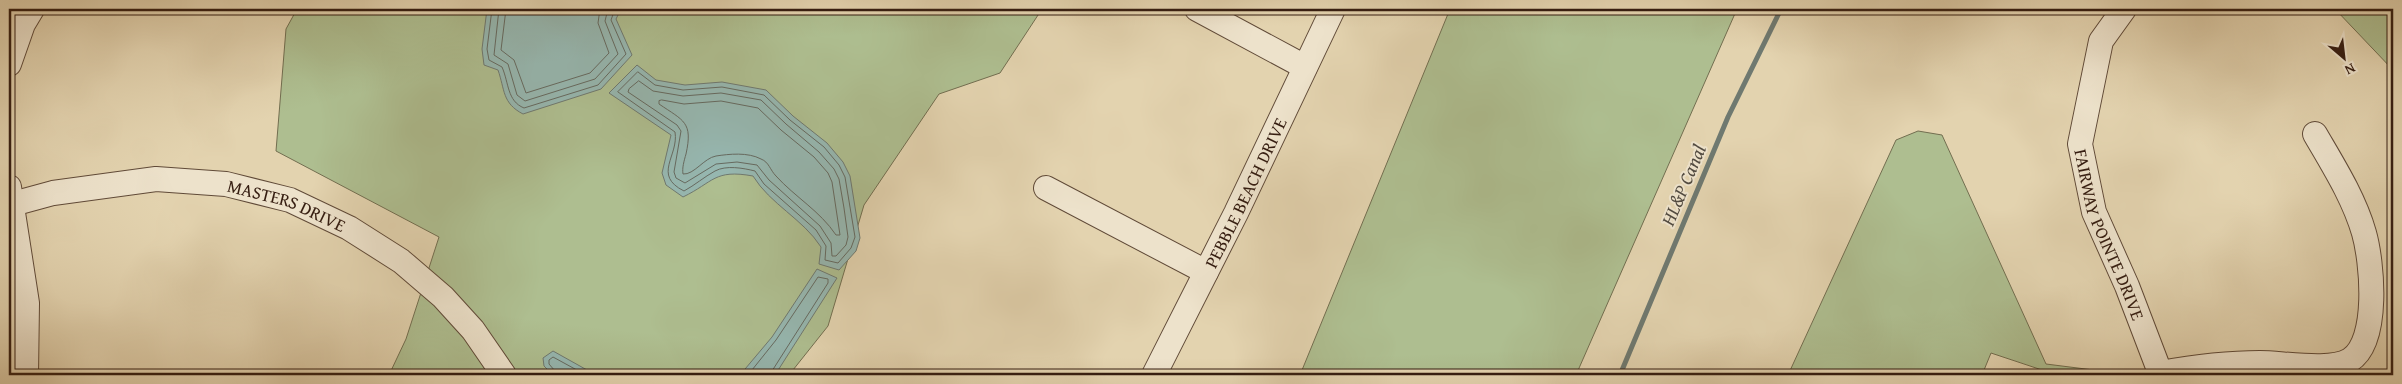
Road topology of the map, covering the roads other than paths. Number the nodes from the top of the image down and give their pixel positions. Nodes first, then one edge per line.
1 (1197, 9) edge
2 (1333, 9) edge
3 (2124, 9) edge
4 (21, 17) edge
5 (9, 64) edge
6 (1305, 67) junction
7 (2315, 134) dead end
8 (1046, 188) dead end
9 (10, 199) edge
10 (1206, 272) junction
11 (18, 338) edge
12 (2161, 374) edge
13 (26, 375) edge
14 (504, 375) edge
15 (1154, 375) edge

1 - 6 street
2 - 6 street, PEBBLE BEACH DRIVE
3 - 12 street, FAIRWAY POINTE DRIVE
4 - 5 street
6 - 10 street, PEBBLE BEACH DRIVE
7 - 12 street
8 - 10 street
9 - 11 street
9 - 14 street, MASTERS DRIVE
10 - 15 street, PEBBLE BEACH DRIVE
11 - 13 street

